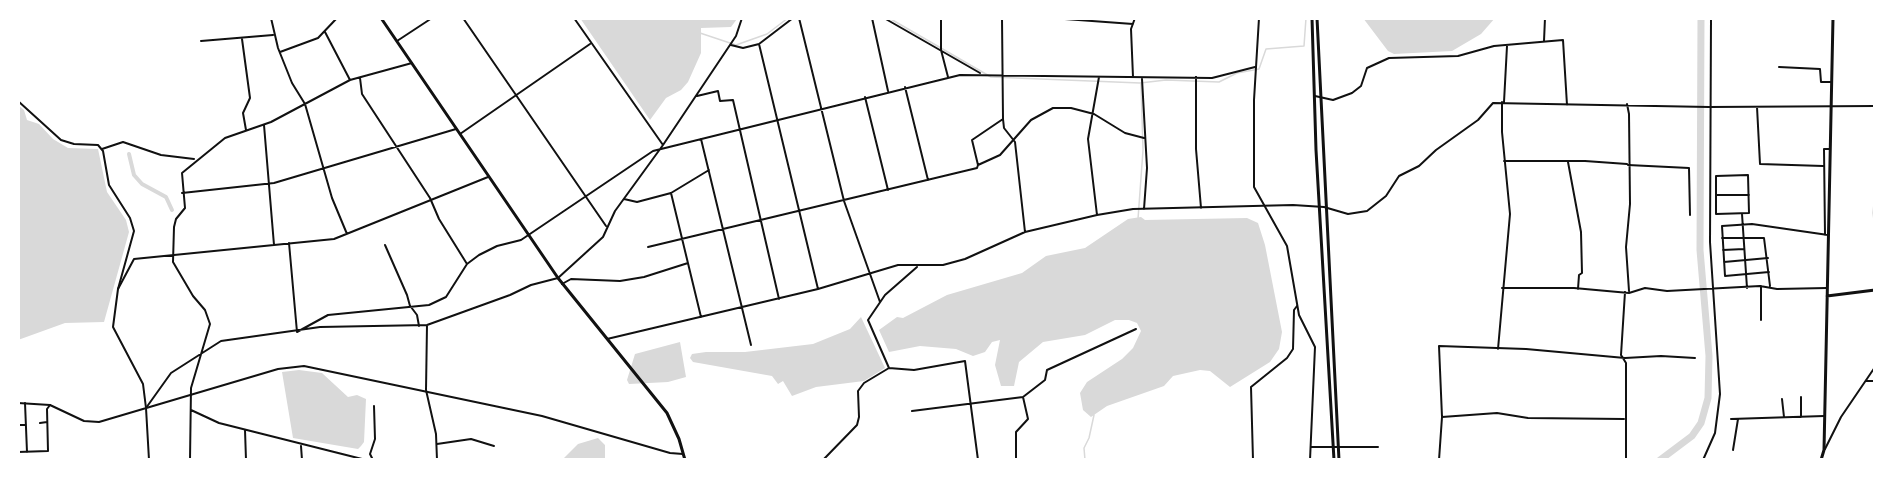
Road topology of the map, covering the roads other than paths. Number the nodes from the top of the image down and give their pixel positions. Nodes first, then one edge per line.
1 (271, 18) edge
2 (337, 18) edge
3 (381, 18) edge
4 (432, 18) edge
5 (463, 18) edge
6 (574, 18) edge
7 (742, 18) edge
8 (793, 18) edge
9 (800, 18) edge
10 (872, 18) edge
11 (884, 18) edge
12 (940, 18) edge
13 (1002, 18) edge
14 (1051, 18) edge
15 (1135, 18) edge
16 (1259, 18) edge
17 (1312, 18) edge
18 (1317, 18) edge
19 (1545, 18) edge
20 (1711, 18) edge
21 (1833, 18) edge
22 (1133, 24) junction
23 (324, 31) junction
24 (274, 35) junction
25 (242, 39) junction
26 (201, 41) dead end
27 (397, 41) junction
28 (1544, 41) junction
29 (590, 44) junction
30 (730, 44) junction
31 (759, 44) junction
32 (1507, 46) junction
33 (941, 50) junction
34 (280, 52) junction
35 (412, 63) junction
36 (1256, 66) junction
37 (1779, 67) dead end
38 (982, 74) junction
39 (1001, 74) junction
40 (359, 77) junction
41 (1099, 77) junction
42 (1196, 77) junction
43 (948, 78) junction
44 (1133, 78) junction
45 (1142, 79) junction
46 (350, 80) junction
47 (1832, 82) junction
48 (905, 87) junction
49 (888, 91) junction
50 (1317, 96) junction
51 (516, 97) junction
52 (695, 97) junction
53 (865, 97) junction
54 (18, 101) edge
55 (1503, 102) junction
56 (305, 104) junction
57 (1627, 104) junction
58 (1567, 105) junction
59 (1875, 106) edge
60 (821, 107) junction
61 (1710, 107) junction
62 (1757, 107) junction
63 (1831, 107) junction
64 (1094, 114) junction
65 (777, 118) junction
66 (1003, 120) junction
67 (264, 124) junction
68 (739, 127) junction
69 (456, 129) junction
70 (247, 131) junction
71 (459, 134) junction
72 (1143, 138) junction
73 (701, 139) junction
74 (1014, 139) junction
75 (663, 145) junction
76 (397, 147) junction
77 (102, 149) junction
78 (659, 149) junction
79 (1830, 149) junction
80 (197, 159) junction
81 (1504, 161) junction
82 (1568, 162) junction
83 (978, 165) junction
84 (1628, 165) junction
85 (1823, 166) junction
86 (324, 169) junction
87 (709, 170) junction
88 (488, 177) junction
89 (928, 180) junction
90 (269, 184) junction
91 (888, 190) junction
92 (182, 193) junction
93 (671, 193) junction
94 (1716, 195) junction
95 (1749, 195) junction
96 (585, 196) junction
97 (430, 198) junction
98 (623, 199) junction
99 (844, 201) junction
100 (1264, 206) junction
101 (1319, 207) junction
102 (1324, 207) junction
103 (1201, 208) junction
104 (1143, 209) junction
105 (799, 211) junction
106 (1742, 214) junction
107 (1097, 215) junction
108 (1690, 215) dead end
109 (762, 220) junction
110 (1743, 225) junction
111 (606, 226) junction
112 (723, 229) junction
113 (1025, 232) junction
114 (347, 234) junction
115 (1827, 235) junction
116 (528, 236) junction
117 (1743, 237) junction
118 (1722, 238) junction
119 (682, 239) junction
120 (289, 243) junction
121 (274, 245) junction
122 (385, 245) dead end
123 (648, 247) dead end
124 (1744, 249) junction
125 (1723, 250) junction
126 (171, 255) junction
127 (1768, 258) junction
128 (1745, 260) junction
129 (1724, 262) junction
130 (687, 263) junction
131 (467, 264) junction
132 (919, 265) junction
133 (1769, 272) junction
134 (1746, 274) junction
135 (869, 275) junction
136 (558, 278) junction
137 (562, 284) junction
138 (1761, 286) junction
139 (1770, 286) junction
140 (1502, 288) junction
141 (1714, 288) junction
142 (1747, 288) junction
143 (1827, 288) junction
144 (118, 289) junction
145 (818, 289) junction
146 (1578, 289) junction
147 (1875, 290) edge
148 (1627, 292) junction
149 (1827, 296) junction
150 (779, 299) junction
151 (880, 302) junction
152 (1297, 306) junction
153 (411, 307) junction
154 (741, 307) junction
155 (700, 317) junction
156 (1761, 320) dead end
157 (427, 325) junction
158 (419, 326) junction
159 (1136, 329) dead end
160 (297, 332) junction
161 (607, 339) junction
162 (751, 345) dead end
163 (1498, 349) junction
164 (203, 351) junction
165 (1624, 358) junction
166 (1695, 358) dead end
167 (1875, 367) edge
168 (889, 368) junction
169 (1866, 381) junction
170 (1875, 381) edge
171 (426, 390) junction
172 (191, 393) junction
173 (1023, 397) junction
174 (1801, 397) dead end
175 (1782, 399) dead end
176 (18, 403) edge
177 (25, 404) junction
178 (970, 404) junction
179 (50, 405) junction
180 (374, 406) dead end
181 (146, 408) junction
182 (191, 410) junction
183 (912, 411) dead end
184 (1824, 416) junction
185 (1442, 417) junction
186 (1784, 417) junction
187 (1801, 417) junction
188 (1624, 419) junction
189 (1731, 419) dead end
190 (1738, 419) junction
191 (47, 422) junction
192 (40, 423) dead end
193 (18, 425) edge
194 (26, 425) junction
195 (245, 430) junction
196 (437, 444) junction
197 (301, 446) junction
198 (495, 446) dead end
199 (1333, 446) junction
200 (1338, 446) junction
201 (1311, 447) junction
202 (1378, 447) dead end
203 (1733, 450) dead end
204 (1824, 450) junction
205 (18, 452) edge
206 (27, 452) junction
207 (683, 454) junction
208 (149, 460) edge
209 (190, 460) edge
210 (246, 460) edge
211 (302, 460) edge
212 (366, 460) edge
213 (373, 460) edge
214 (437, 460) edge
215 (685, 460) edge
216 (823, 460) edge
217 (978, 460) edge
218 (1016, 460) edge
219 (1252, 460) edge
220 (1310, 460) edge
221 (1334, 460) edge
222 (1339, 460) edge
223 (1439, 460) edge
224 (1626, 460) edge
225 (1703, 460) edge
226 (1821, 460) edge

1 - 24 street
2 - 23 street
3 - 27 main road
4 - 27 street
5 - 51 street
6 - 29 street
7 - 30 street
8 - 31 street
9 - 60 street
10 - 49 street
11 - 33 street
12 - 33 street
13 - 39 street
14 - 22 street
15 - 22 street
16 - 36 street
17 - 101 main road
18 - 50 main road
19 - 28 street
20 - 61 street
21 - 47 main road
22 - 44 street
23 - 34 street
23 - 46 street
24 - 25 street
24 - 34 street
25 - 26 street
25 - 70 street
27 - 35 main road
28 - 32 street
28 - 58 street
29 - 51 street
29 - 75 street
30 - 31 street
30 - 52 street
31 - 65 street
32 - 50 street
32 - 55 street
33 - 38 street
33 - 43 street
34 - 56 street
35 - 40 street
35 - 69 main road
36 - 42 street
36 - 100 street
37 - 47 street
38 - 39 street
38 - 43 street
39 - 41 street
39 - 66 street
40 - 46 street
40 - 76 street
41 - 44 street
41 - 64 street
42 - 45 street
42 - 103 street
43 - 48 street
44 - 45 street
45 - 72 street
46 - 56 street
47 - 63 main road
48 - 49 street
48 - 89 street
49 - 53 street
50 - 102 main road
51 - 71 street
51 - 96 street
52 - 68 street
52 - 75 street
53 - 60 street
53 - 91 street
54 - 77 street
55 - 58 street
55 - 81 street
55 - 102 street
56 - 67 street
56 - 86 street
57 - 58 street
57 - 61 street
57 - 84 street
59 - 63 street
60 - 65 street
60 - 99 street
61 - 62 street
61 - 141 street
62 - 63 street
62 - 85 street
63 - 79 main road
64 - 72 street
64 - 74 street
64 - 107 street
65 - 68 street
65 - 105 street
66 - 74 street
66 - 83 street
67 - 70 street
67 - 90 street
68 - 73 street
68 - 109 street
69 - 71 main road
69 - 76 street
70 - 80 street
71 - 88 main road
72 - 104 street
73 - 78 street
73 - 87 street
74 - 83 street
74 - 113 street
75 - 78 street
76 - 86 street
76 - 97 street
77 - 80 street
77 - 144 street
78 - 96 street
78 - 98 street
79 - 85 street
79 - 115 main road
80 - 92 street
81 - 82 street
81 - 140 street
82 - 84 street
82 - 146 street
83 - 89 street
84 - 108 street
84 - 148 street
85 - 115 street
86 - 90 street
86 - 114 street
87 - 93 street
87 - 112 street
88 - 97 street
88 - 116 main road
89 - 91 street
90 - 92 street
90 - 121 street
91 - 99 street
92 - 126 street
93 - 98 street
93 - 119 street
94 - 95 street
94 - 95 street
94 - 106 street
95 - 106 street
96 - 111 street
96 - 116 street
97 - 114 street
97 - 131 street
98 - 111 street
99 - 105 street
99 - 135 street
100 - 101 street
100 - 103 street
100 - 152 street
101 - 102 street
101 - 199 main road
102 - 200 main road
103 - 104 street
104 - 107 street
105 - 109 street
105 - 145 street
106 - 110 street
107 - 113 street
109 - 112 street
109 - 150 street
110 - 115 street
110 - 117 street
110 - 118 street
111 - 136 street
112 - 119 street
112 - 154 street
113 - 132 street
114 - 120 street
115 - 143 main road
116 - 131 street
116 - 136 main road
117 - 118 street
117 - 124 street
117 - 127 street
118 - 125 street
119 - 123 street
119 - 130 street
120 - 121 street
120 - 160 street
121 - 126 street
122 - 153 street
124 - 125 street
124 - 128 street
125 - 129 street
126 - 144 street
126 - 164 street
127 - 128 street
127 - 133 street
128 - 129 street
128 - 134 street
129 - 134 street
130 - 137 street
130 - 155 street
131 - 153 street
132 - 135 street
132 - 151 street
133 - 134 street
133 - 139 street
134 - 142 street
135 - 145 street
135 - 151 street
136 - 137 main road
136 - 157 street
137 - 161 main road
138 - 139 street
138 - 142 street
138 - 156 street
139 - 143 street
140 - 146 street
140 - 163 street
141 - 142 street
141 - 148 street
141 - 225 street
143 - 149 main road
144 - 181 street
145 - 150 street
146 - 148 street
147 - 149 main road
148 - 165 street
149 - 184 main road
150 - 154 street
151 - 168 street
152 - 201 street
152 - 219 street
153 - 158 street
153 - 160 street
154 - 155 street
154 - 162 street
155 - 161 street
157 - 158 street
157 - 171 street
158 - 160 street
159 - 173 street
160 - 164 street
161 - 207 main road
163 - 165 street
163 - 185 street
164 - 172 street
164 - 181 street
165 - 166 street
165 - 188 street
167 - 169 street
168 - 178 street
168 - 216 street
169 - 170 street
169 - 204 street
171 - 172 street
171 - 196 street
171 - 207 street
172 - 181 street
172 - 182 street
173 - 178 street
173 - 218 street
174 - 187 street
175 - 186 street
176 - 177 street
177 - 179 street
177 - 194 street
178 - 183 street
178 - 217 street
179 - 181 street
179 - 191 street
180 - 213 street
181 - 208 street
182 - 195 street
182 - 209 street
184 - 187 street
184 - 204 main road
185 - 188 street
185 - 223 street
186 - 187 street
186 - 190 street
188 - 224 street
189 - 190 street
190 - 203 street
191 - 192 street
191 - 206 street
193 - 194 street
194 - 206 street
195 - 197 street
195 - 210 street
196 - 198 street
196 - 214 street
197 - 211 street
197 - 212 street
199 - 200 street
199 - 201 street
199 - 221 main road
200 - 202 street
200 - 222 main road
201 - 220 street
204 - 226 main road
205 - 206 street
207 - 215 main road

